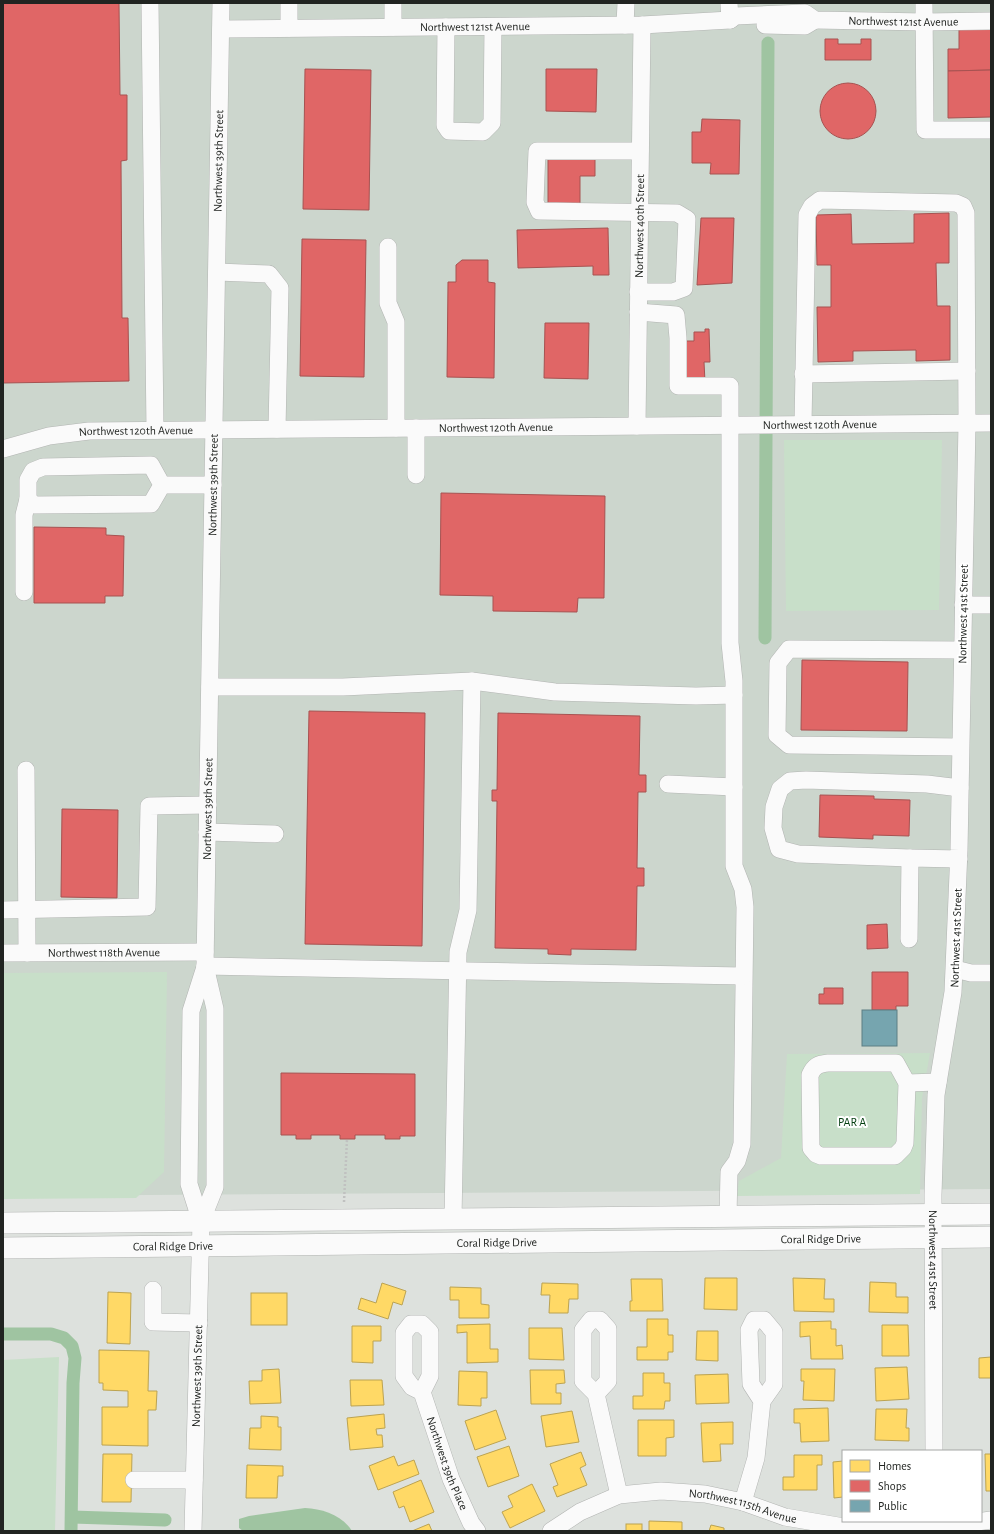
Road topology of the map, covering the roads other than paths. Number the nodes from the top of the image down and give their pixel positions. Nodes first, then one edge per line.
1 (150, 3) edge
2 (221, 3) edge
3 (289, 3) edge
4 (393, 3) edge
5 (626, 3) edge
6 (729, 3) edge
7 (924, 3) edge
8 (808, 12) edge
9 (730, 20) junction
10 (991, 21) edge
11 (925, 22) junction
12 (625, 25) junction
13 (642, 25) junction
14 (493, 26) junction
15 (393, 27) junction
16 (446, 27) junction
17 (289, 28) junction
18 (221, 29) junction
19 (991, 130) edge
20 (640, 151) junction
21 (640, 212) junction
22 (388, 247) dead end
23 (217, 272) junction
24 (638, 292) junction
25 (638, 312) junction
26 (967, 371) junction
27 (803, 374) junction
28 (967, 423) junction
29 (991, 423) edge
30 (803, 424) junction
31 (731, 425) junction
32 (637, 426) junction
33 (396, 428) junction
34 (416, 428) junction
35 (277, 429) junction
36 (155, 430) junction
37 (214, 430) junction
38 (3, 449) edge
39 (416, 476) dead end
40 (162, 485) junction
41 (213, 485) junction
42 (28, 499) junction
43 (24, 592) dead end
44 (963, 605) junction
45 (991, 605) edge
46 (962, 650) junction
47 (472, 681) junction
48 (210, 687) junction
49 (734, 695) junction
50 (960, 747) junction
51 (26, 770) dead end
52 (668, 784) dead end
53 (734, 787) junction
54 (960, 788) junction
55 (208, 805) junction
56 (207, 832) junction
57 (275, 834) dead end
58 (910, 858) junction
59 (958, 859) junction
60 (3, 910) edge
61 (27, 910) junction
62 (909, 939) dead end
63 (3, 953) edge
64 (27, 953) junction
65 (205, 959) junction
66 (955, 969) junction
67 (458, 972) junction
68 (991, 973) edge
69 (743, 976) junction
70 (938, 1082) junction
71 (907, 1083) junction
72 (933, 1214) junction
73 (991, 1214) edge
74 (728, 1217) junction
75 (453, 1220) junction
76 (201, 1222) junction
77 (3, 1223) edge
78 (933, 1237) junction
79 (991, 1237) edge
80 (201, 1245) junction
81 (3, 1248) edge
82 (153, 1290) dead end
83 (199, 1323) junction
84 (422, 1392) dead end
85 (596, 1394) dead end
86 (762, 1401) dead end
87 (934, 1450) edge
88 (134, 1480) dead end
89 (194, 1480) junction
90 (619, 1495) junction
91 (743, 1502) junction
92 (975, 1522) edge
93 (935, 1527) edge
94 (193, 1531) edge
95 (477, 1531) edge
96 (551, 1531) edge

1 - 36 street
2 - 18 street, Northwest 39th Street
3 - 17 street
4 - 15 street
5 - 12 street
6 - 9 street
7 - 11 street
8 - 9 street, Northwest 121st Avenue
8 - 11 street, Northwest 121st Avenue
9 - 13 street, Northwest 121st Avenue
10 - 11 street, Northwest 121st Avenue
11 - 19 street
12 - 13 street, Northwest 121st Avenue
12 - 14 street, Northwest 121st Avenue
13 - 20 street, Northwest 40th Street
14 - 16 street, Northwest 121st Avenue
14 - 16 street
15 - 16 street, Northwest 121st Avenue
15 - 17 street, Northwest 121st Avenue
17 - 18 street, Northwest 121st Avenue
18 - 23 street, Northwest 39th Street
20 - 21 street, Northwest 40th Street
20 - 21 street
21 - 24 street, Northwest 40th Street
21 - 24 street
22 - 33 street
23 - 35 street
23 - 37 street, Northwest 39th Street
24 - 25 street, Northwest 40th Street
25 - 31 street
25 - 32 street, Northwest 40th Street
26 - 27 street
26 - 27 street, Northwest 41st Street
26 - 28 street, Northwest 41st Street
27 - 30 street
28 - 29 street, Northwest 120th Avenue
28 - 30 street, Northwest 120th Avenue
28 - 44 street, Northwest 41st Street
30 - 31 street, Northwest 120th Avenue
31 - 32 street, Northwest 120th Avenue
31 - 49 street
32 - 34 street, Northwest 120th Avenue
33 - 34 street, Northwest 120th Avenue
33 - 35 street, Northwest 120th Avenue
34 - 39 street
35 - 37 street, Northwest 120th Avenue
36 - 37 street, Northwest 120th Avenue
36 - 38 street, Northwest 120th Avenue
37 - 41 street, Northwest 39th Street
40 - 41 street
40 - 42 street
40 - 42 street
41 - 48 street, Northwest 39th Street
42 - 43 street
44 - 45 street
44 - 46 street, Northwest 41st Street
46 - 50 street, Northwest 41st Street
46 - 50 street
47 - 48 street
47 - 49 street
47 - 67 street
48 - 55 street, Northwest 39th Street
49 - 53 street
50 - 54 street, Northwest 41st Street
51 - 61 street
52 - 53 street
53 - 69 street
54 - 58 street
54 - 59 street, Northwest 41st Street
55 - 56 street, Northwest 39th Street
55 - 61 street
56 - 57 street
56 - 65 street, Northwest 39th Street
58 - 59 street
58 - 62 street
59 - 66 street, Northwest 41st Street
60 - 61 street
61 - 64 street
63 - 64 street, Northwest 118th Avenue
64 - 65 street, Northwest 118th Avenue
65 - 67 street, Northwest 118th Avenue
65 - 76 street, Northwest 39th Street
65 - 76 street, Northwest 39th Street
66 - 68 street
66 - 70 street, Northwest 41st Street
67 - 69 street, Northwest 118th Avenue
67 - 75 street
69 - 74 street
70 - 71 street
70 - 72 street, Northwest 41st Street
71 - 71 street
72 - 73 main road, Coral Ridge Drive
72 - 74 main road, Coral Ridge Drive
72 - 78 street, Northwest 41st Street
74 - 75 main road, Coral Ridge Drive
75 - 76 main road, Coral Ridge Drive
76 - 77 main road, Coral Ridge Drive
76 - 80 street, Northwest 39th Street
78 - 79 main road, Coral Ridge Drive
78 - 80 main road, Coral Ridge Drive
78 - 87 street, Northwest 41st Street
80 - 81 main road, Coral Ridge Drive
80 - 83 street, Northwest 39th Street
82 - 83 street
83 - 89 street, Northwest 39th Street
84 - 95 street, Northwest 39th Place
85 - 90 street
86 - 91 street
88 - 89 street
89 - 94 street, Northwest 39th Street
90 - 91 street, Northwest 115th Avenue
90 - 96 street, Northwest 115th Avenue
91 - 93 street, Northwest 115th Avenue
92 - 93 street, Northwest 115th Avenue

